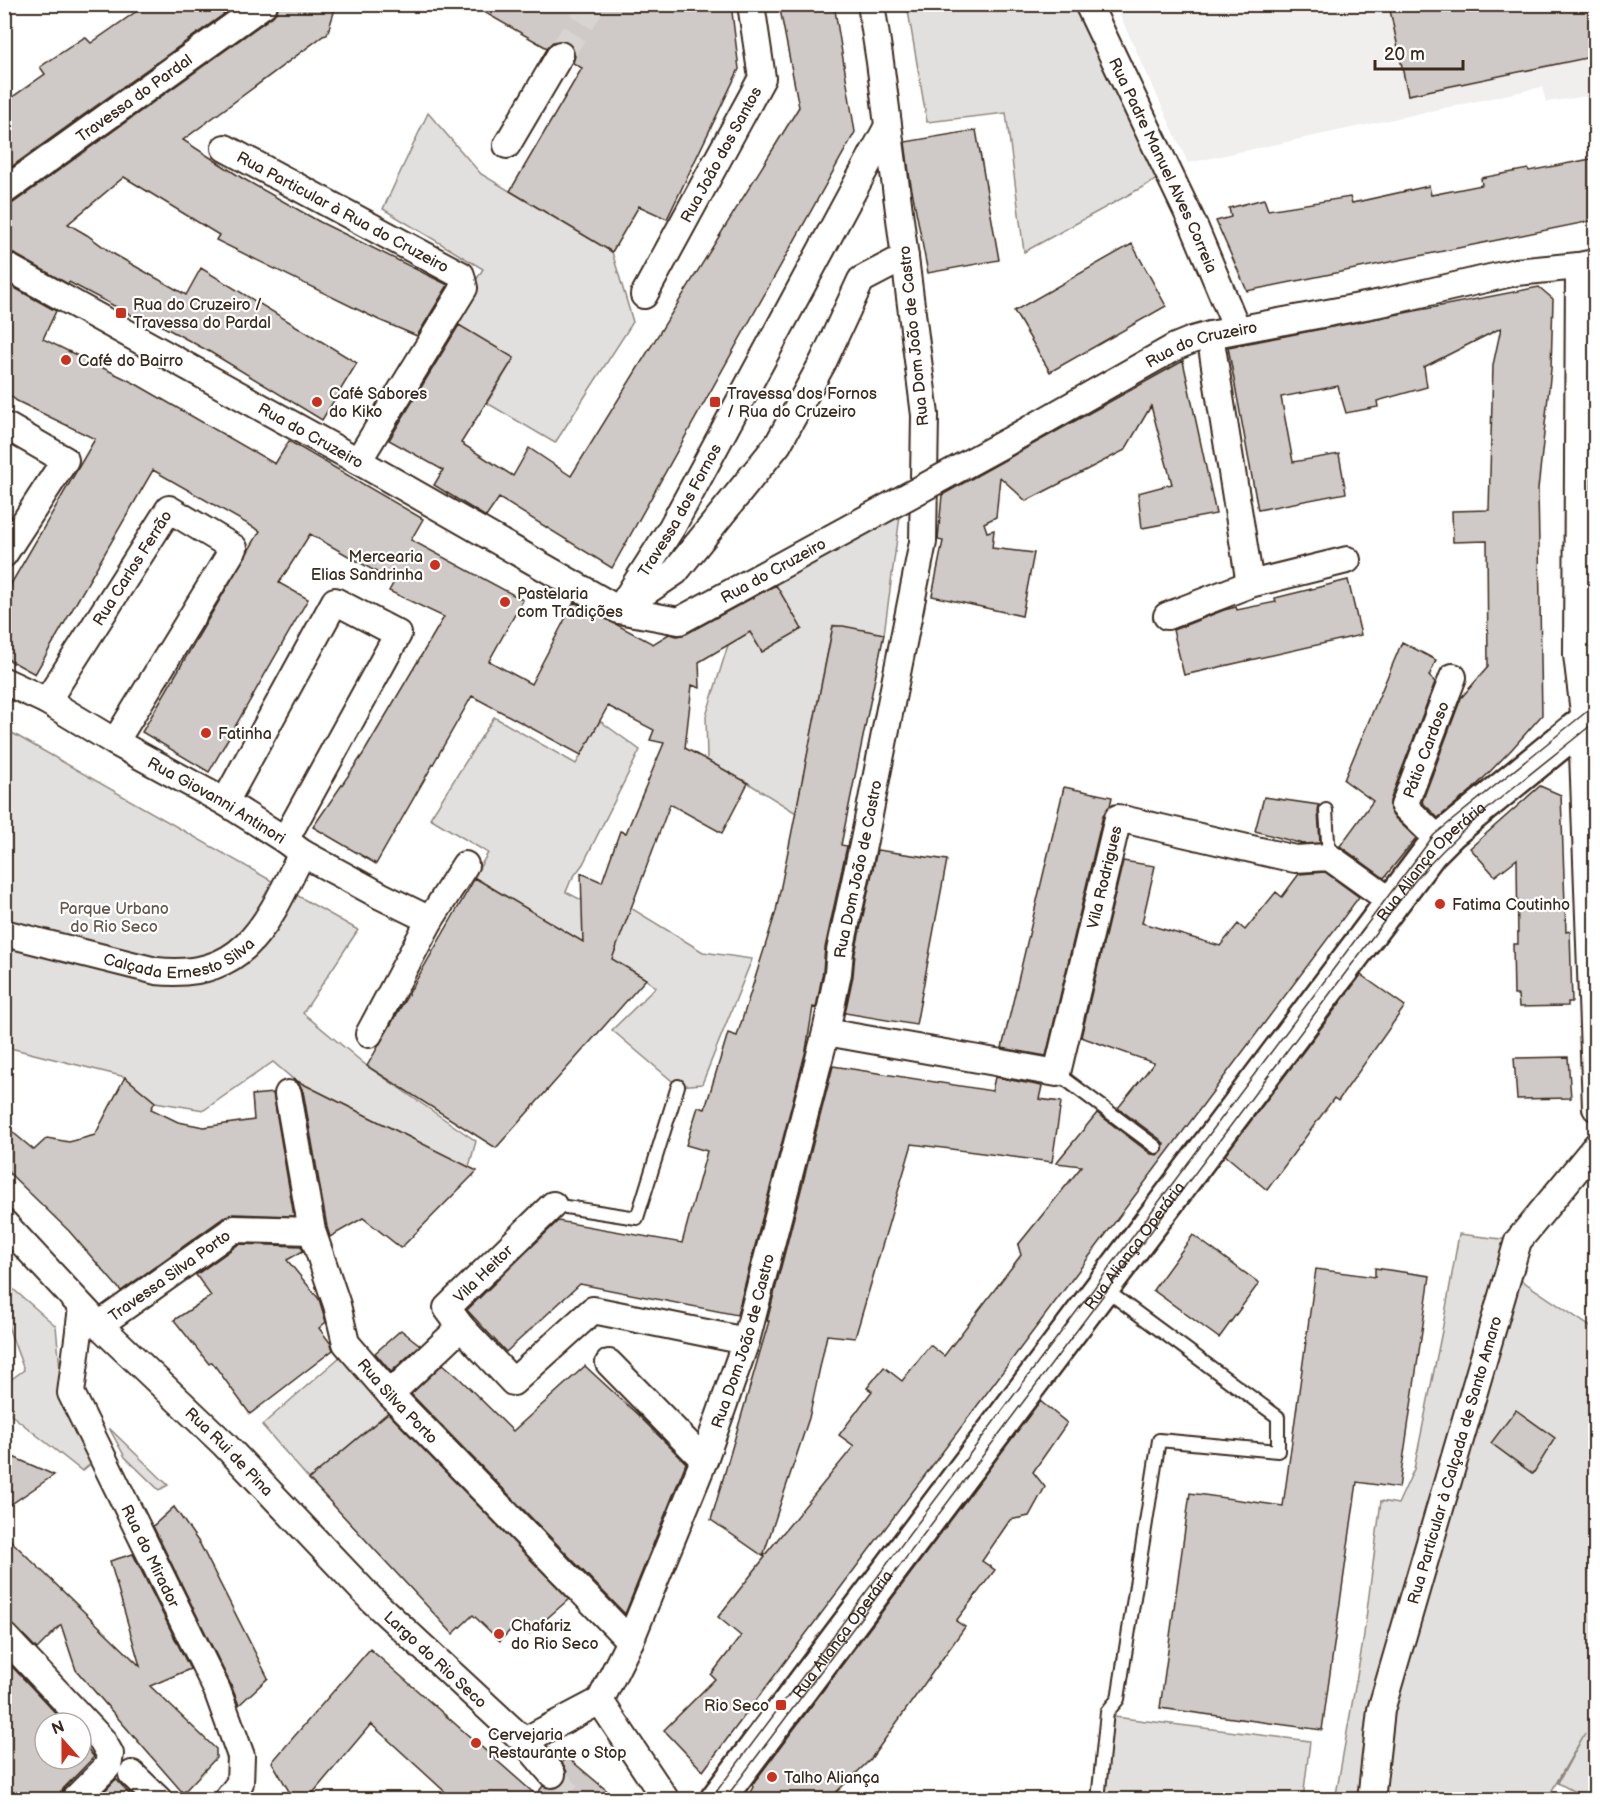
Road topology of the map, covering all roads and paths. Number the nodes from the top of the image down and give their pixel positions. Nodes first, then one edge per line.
1 (264, 4) edge
2 (751, 4) edge
3 (871, 4) edge
4 (1088, 4) edge
5 (560, 55) tunnel mouth
6 (888, 126) junction
7 (507, 144) dead end
8 (225, 148) dead end
9 (4, 191) edge
10 (905, 257) junction
11 (1587, 265) edge
12 (4, 266) edge
13 (644, 295) dead end
14 (1237, 329) junction
15 (1210, 334) junction
16 (4, 433) edge
17 (358, 461) junction
18 (4, 554) edge
19 (1347, 560) dead end
20 (1250, 584) junction
21 (619, 610) junction
22 (1167, 616) dead end
23 (1453, 677) dead end
24 (4, 681) edge
25 (47, 701) junction
26 (1590, 717) edge
27 (115, 742) junction
28 (225, 802) junction
29 (1326, 810) dead end
30 (1441, 842) junction
31 (294, 847) junction
32 (1329, 857) junction
33 (465, 865) dead end
34 (1392, 902) junction
35 (430, 920) junction
36 (4, 933) edge
37 (826, 1032) junction
38 (369, 1034) dead end
39 (1057, 1073) junction
40 (678, 1086) dead end
41 (288, 1094) dead end
42 (1596, 1108) edge
43 (1596, 1146) edge
44 (1156, 1147) dead end
45 (553, 1205) joint
46 (4, 1223) edge
47 (312, 1231) junction
48 (1102, 1288) junction
49 (90, 1316) junction
50 (461, 1327) junction
51 (746, 1341) junction
52 (609, 1363) dead end
53 (390, 1394) junction
54 (704, 1460) junction
55 (373, 1601) joint
56 (4, 1636) edge
57 (630, 1641) junction
58 (600, 1701) junction
59 (524, 1741) junction
60 (132, 1774) dead end
61 (552, 1774) tunnel mouth
62 (74, 1800) edge
63 (159, 1800) edge
64 (227, 1800) edge
65 (666, 1800) edge
66 (717, 1800) edge
67 (1098, 1800) edge
68 (1371, 1800) edge

1 - 9 street, Travessa do Pardal
2 - 13 street, Rua João dos Santos
3 - 6 street, Rua Dom João de Castro
4 - 14 street, Rua Padre Manuel Alves Correia
5 - 7 street
6 - 10 street, Rua Dom João de Castro
6 - 21 street, Travessa dos Fornos
8 - 17 street, Rua Particular à Rua do Cruzeiro
10 - 21 street, Travessa dos Fornos
10 - 37 street, Rua Dom João de Castro
11 - 14 street, Rua do Cruzeiro
11 - 26 street
12 - 17 street, Rua do Cruzeiro
14 - 15 street, Rua do Cruzeiro
15 - 20 street
15 - 21 street, Rua do Cruzeiro, bridge
16 - 18 street
17 - 21 street, Rua do Cruzeiro
19 - 20 street
20 - 22 street
23 - 30 street, Pátio Cardoso
24 - 25 street, Rua Giovanni Antinori
25 - 27 street, Rua Giovanni Antinori
25 - 27 street, Rua Carlos Ferrão
26 - 30 street, Rua Aliança Operária
26 - 42 street
27 - 28 street, Rua Giovanni Antinori
28 - 31 street, Rua Giovanni Antinori
28 - 31 street, Calçada Ernesto Silva
29 - 32 lane
30 - 34 street, Rua Aliança Operária
31 - 35 street, Rua Giovanni Antinori
31 - 36 street, Calçada Ernesto Silva
32 - 34 street
32 - 39 street, Vila Rodrigues
33 - 35 street
34 - 48 street, Rua Aliança Operária
35 - 38 street
37 - 39 street
37 - 51 street, Rua Dom João de Castro
39 - 44 lane
40 - 45 lane
41 - 47 street, Rua Silva Porto
43 - 68 street, Rua Particular à Calçada de Santo Amaro
45 - 50 street, Vila Heitor
46 - 49 street, Rua Rui de Pina
47 - 49 street, Travessa Silva Porto
47 - 53 street, Rua Silva Porto
48 - 66 street, Rua Aliança Operária
48 - 67 lane
49 - 55 street, Rua Rui de Pina
49 - 64 street, Rua do Mirador
50 - 51 street
50 - 53 street, Vila Heitor
51 - 54 street, Rua Dom João de Castro
52 - 54 street
53 - 57 street, Rua Silva Porto
54 - 57 street, Rua Dom João de Castro
55 - 59 street, Largo do Rio Seco
56 - 62 street
57 - 58 street, Rua Dom João de Castro
58 - 59 street
58 - 65 street
59 - 61 street, Largo do Rio Seco
60 - 63 street

